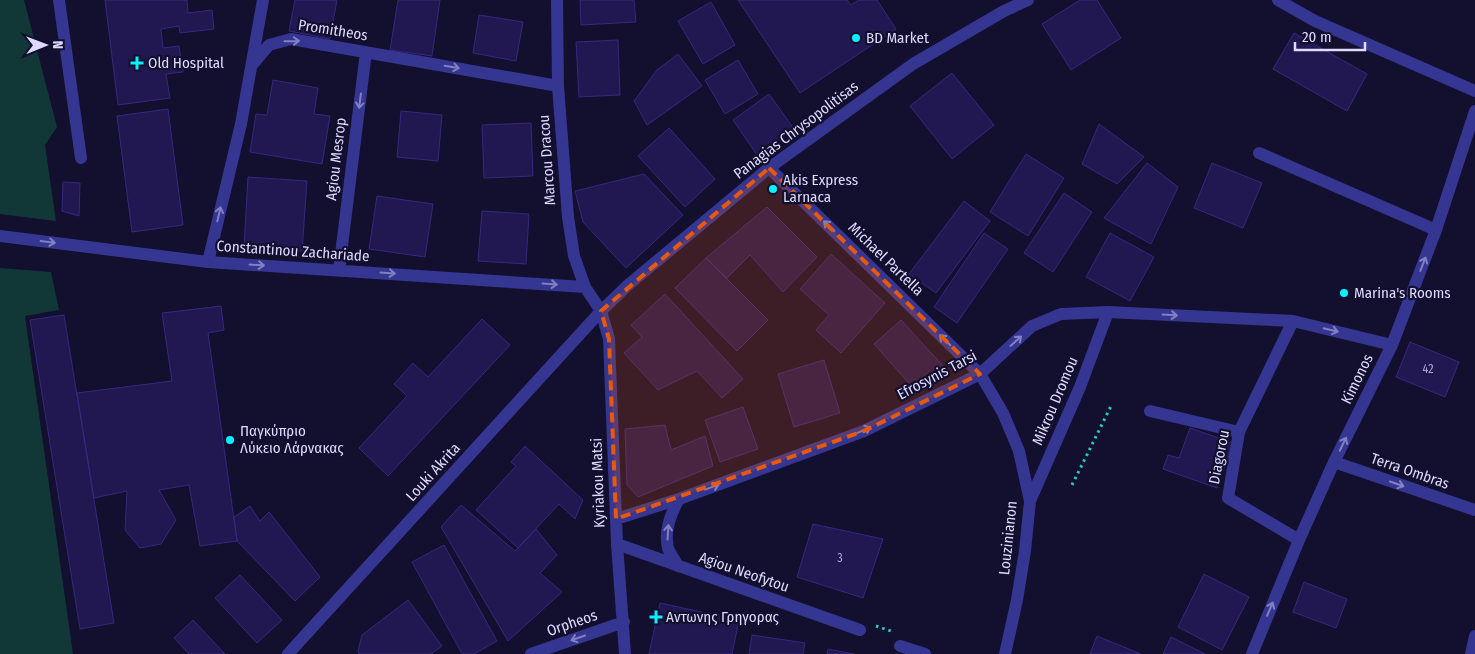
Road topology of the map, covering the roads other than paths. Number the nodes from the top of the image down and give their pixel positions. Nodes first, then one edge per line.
1 (59, 0) edge
2 (263, 0) edge
3 (557, 0) edge
4 (1028, 0) edge
5 (1278, 0) edge
6 (1002, 6) edge
7 (366, 52) junction
8 (253, 64) junction
9 (558, 86) junction
10 (1475, 91) edge
11 (1475, 111) edge
12 (1259, 152) dead end
13 (81, 158) dead end
14 (769, 168) junction
15 (1436, 230) junction
16 (0, 236) edge
17 (208, 262) junction
18 (339, 270) junction
19 (585, 287) junction
20 (601, 311) junction
21 (1108, 312) junction
22 (1293, 321) junction
23 (1392, 345) junction
24 (980, 374) junction
25 (1150, 411) dead end
26 (1239, 432) junction
27 (1334, 462) junction
28 (679, 499) junction
29 (1030, 500) junction
30 (1475, 510) edge
31 (616, 519) junction
32 (1299, 540) junction
33 (617, 544) junction
34 (678, 566) junction
35 (624, 622) junction
36 (860, 630) road end
37 (1475, 636) edge
38 (900, 646) road end
39 (288, 654) edge
40 (531, 654) edge
41 (625, 654) edge
42 (925, 654) edge
43 (1005, 654) edge
44 (1252, 654) edge
45 (1471, 654) edge

1 - 13 street
2 - 8 street
3 - 9 street, Marcou Dracou
4 - 6 street, Panagias Chrysopolitisas
5 - 10 street
6 - 14 street, Panagias Chrysopolitisas
8 -> 7 street, Promitheos
7 -> 9 street, Promitheos
7 -> 18 street, Agiou Mesrop
17 -> 8 street, Promitheos
9 - 19 street, Marcou Dracou
11 - 15 street, Kimonos
12 - 15 street
14 - 20 street, Panagias Chrysopolitisas
24 -> 14 street, Michael Partella
23 -> 15 street, Kimonos
16 -> 17 street, Constantinou Zachariade
17 -> 18 street, Constantinou Zachariade
18 -> 19 street, Constantinou Zachariade
19 - 20 street, Marcou Dracou
20 - 31 street, Kyriakou Matsi
20 - 39 street, Louki Akrita
21 -> 22 street, Efrosynis Tarsi
24 -> 21 street, Efrosynis Tarsi
21 - 29 street, Mikrou Dromou
22 -> 23 street, Efrosynis Tarsi
22 - 26 street, Diagorou
27 -> 23 street, Kimonos
28 -> 24 street, Efrosynis Tarsi
24 - 29 street, Louzinianon
25 - 26 street
26 - 32 street, Diagorou
27 -> 30 street, Terra Ombras
27 - 32 street, Kimonos
28 - 31 street, Efrosynis Tarsi
34 -> 28 street
29 - 43 street, Louzinianon
31 - 33 street, Kyriakou Matsi
44 -> 32 street, Kimonos
33 - 34 street, Agiou Neofytou
33 - 35 street, Kyriakou Matsi
34 - 36 street, Agiou Neofytou
35 -> 40 street, Orpheos
35 - 41 street, Kyriakou Matsi
37 - 45 street
38 - 42 street

